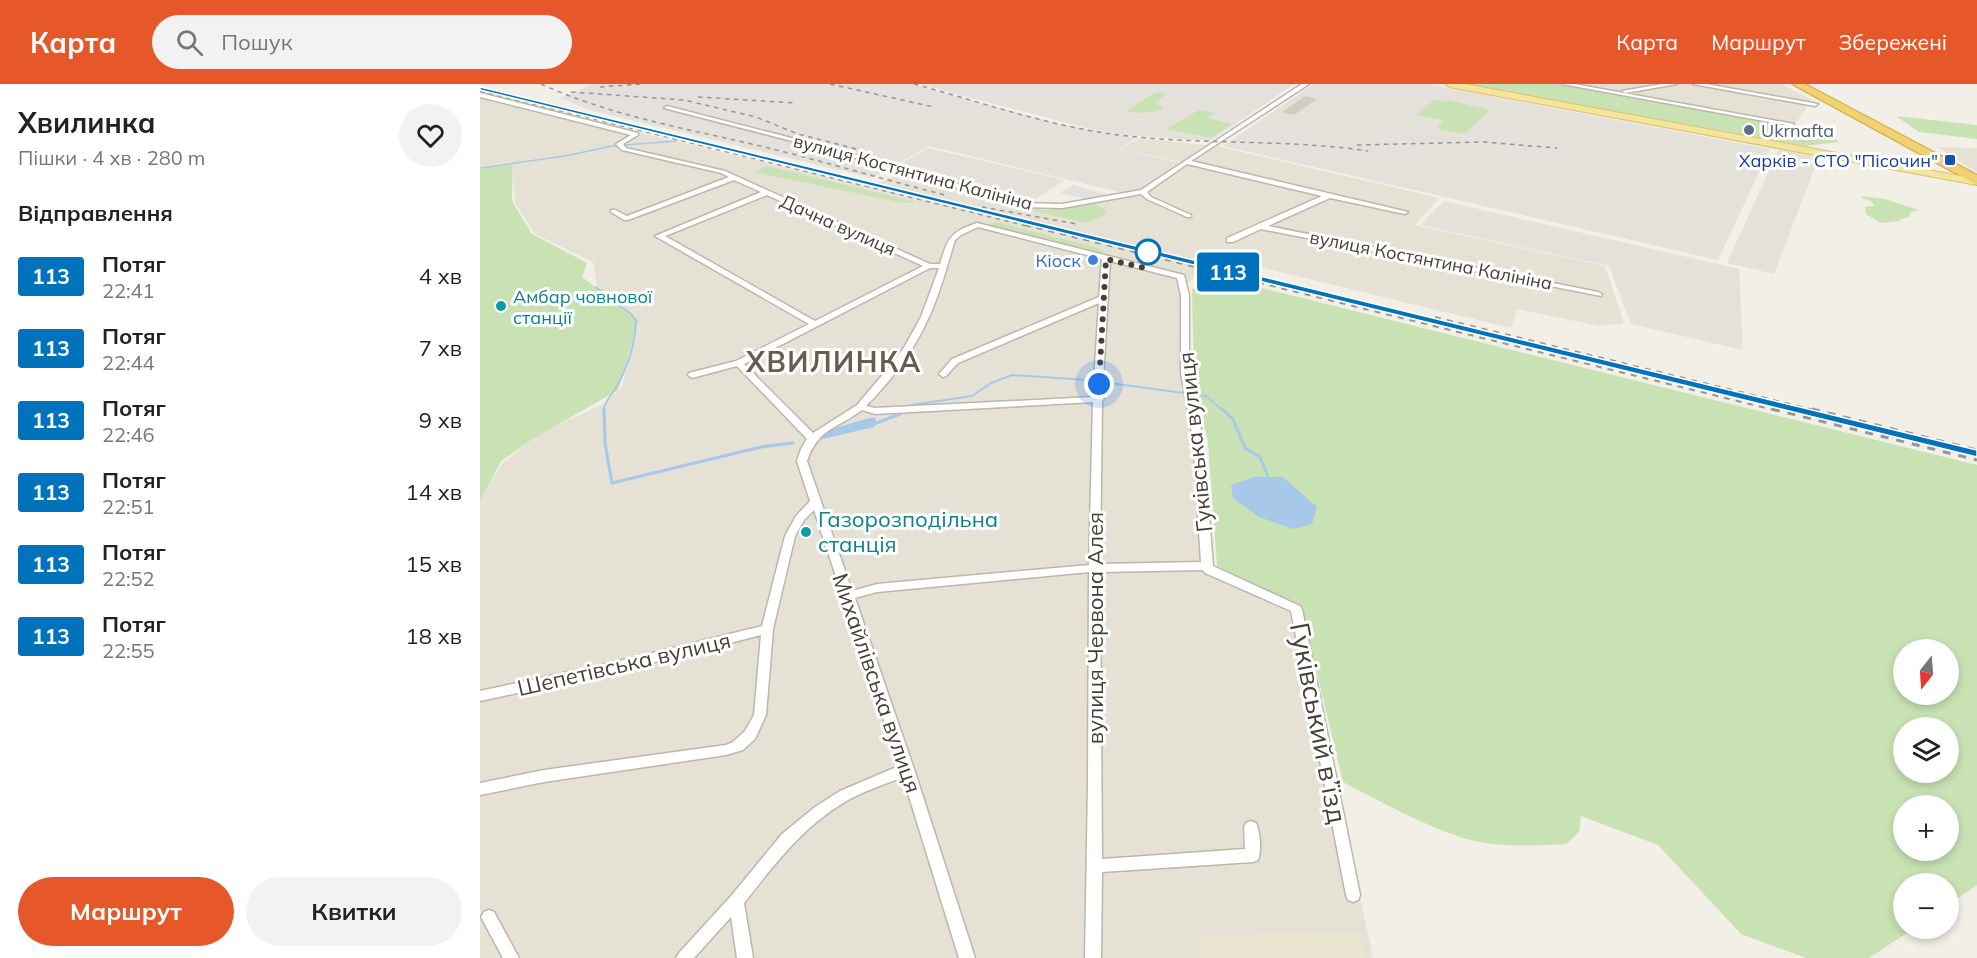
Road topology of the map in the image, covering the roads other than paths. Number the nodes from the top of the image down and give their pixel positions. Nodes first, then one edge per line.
1 (1306, 84) edge
2 (1450, 84) edge
3 (1565, 84) edge
4 (1606, 84) edge
5 (1674, 84) edge
6 (1696, 84) edge
7 (1797, 84) edge
8 (1728, 87) edge
9 (1616, 91) junction
10 (480, 95) edge
11 (1815, 105) dead end
12 (667, 108) dead end
13 (1791, 124) dead end
14 (1186, 162) junction
15 (735, 177) junction
16 (1977, 182) edge
17 (1143, 192) junction
18 (765, 193) junction
19 (1329, 196) junction
20 (613, 211) dead end
21 (1406, 212) dead end
22 (1189, 216) dead end
23 (1263, 226) junction
24 (1230, 240) dead end
25 (1106, 259) junction
26 (929, 266) junction
27 (942, 266) junction
28 (1598, 294) dead end
29 (1103, 298) junction
30 (815, 324) junction
31 (739, 363) junction
32 (943, 374) dead end
33 (692, 375) dead end
34 (1098, 399) junction
35 (860, 407) junction
36 (811, 437) junction
37 (816, 501) junction
38 (1094, 568) junction
39 (1208, 568) junction
40 (848, 596) junction
41 (767, 629) junction
42 (480, 696) edge
43 (907, 769) junction
44 (480, 789) edge
45 (1251, 827) dead end
46 (1096, 866) junction
47 (1353, 895) dead end
48 (736, 901) junction
49 (489, 917) dead end
50 (511, 958) edge
51 (684, 958) edge
52 (745, 958) edge
53 (967, 958) edge
54 (1093, 958) edge

1 - 14 street
2 - 16 main road
3 - 9 street
4 - 9 street
5 - 9 street
6 - 8 street
7 - 16 highway
8 - 11 street
9 - 13 street
10 - 15 street, Дачна вулиця
12 - 17 street, вулиця Костянтина Калініна
14 - 17 street, вулиця Костянтина Калініна
14 - 19 street, вулиця Костянтина Калініна
15 - 18 street, Дачна вулиця
15 - 20 street
17 - 22 street
18 - 26 street, Дачна вулиця
18 - 30 street
19 - 21 street, вулиця Костянтина Калініна
19 - 23 street, вулиця Костянтина Калініна
23 - 24 street, вулиця Костянтина Калініна
23 - 28 street, вулиця Костянтина Калініна
25 - 27 street
25 - 29 street, вулиця Червона Алея
25 - 39 street, Гуківська вулиця
26 - 27 street, Дачна вулиця
26 - 30 street
27 - 35 street
29 - 32 street
29 - 34 street, вулиця Червона Алея
30 - 31 street
31 - 33 street
31 - 36 street
34 - 35 street
34 - 38 street, вулиця Червона Алея
35 - 36 street
36 - 37 street, Михайлівська вулиця
37 - 40 street, Михайлівська вулиця
37 - 41 street
38 - 39 street
38 - 40 street
38 - 46 street, вулиця Червона Алея
39 - 47 street, Гуківський в’їзд
40 - 43 street, Михайлівська вулиця
41 - 42 street, Шепетівська вулиця
41 - 44 street
43 - 48 street
43 - 53 street, Михайлівська вулиця
45 - 46 street
46 - 54 street, вулиця Червона Алея
48 - 51 street
48 - 52 street
49 - 50 street

